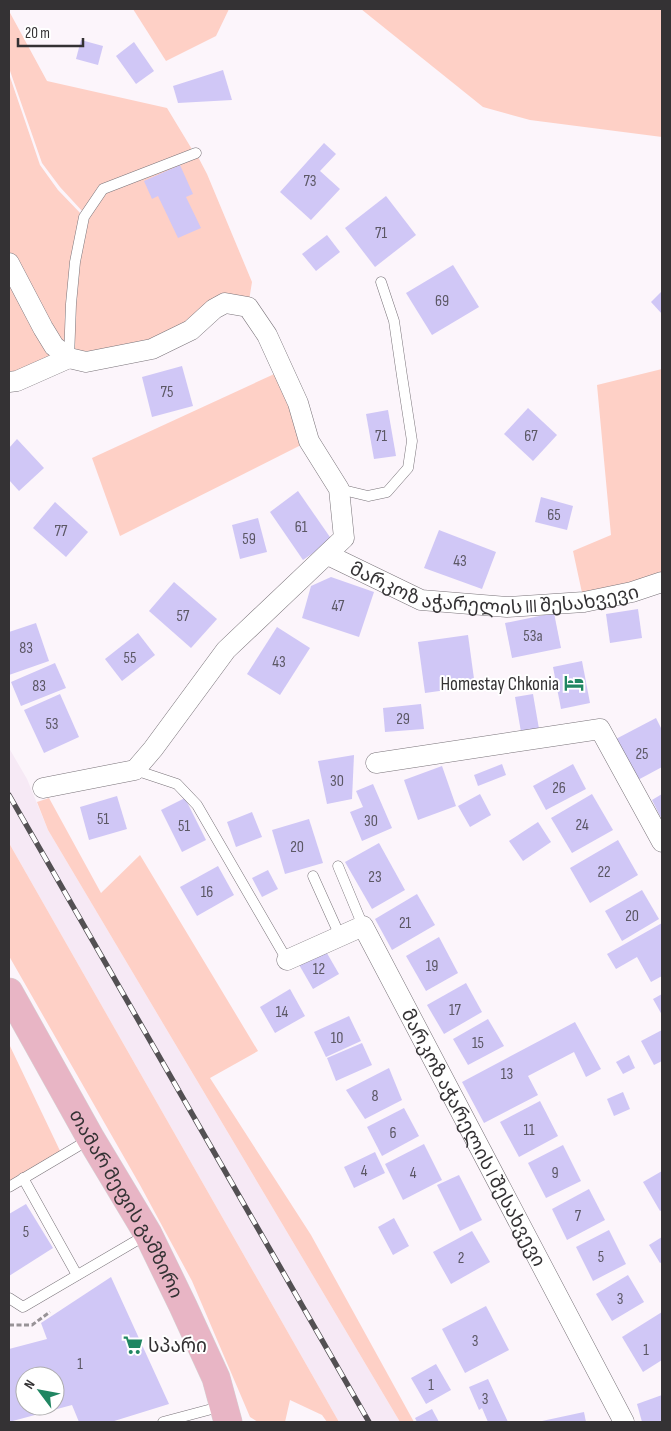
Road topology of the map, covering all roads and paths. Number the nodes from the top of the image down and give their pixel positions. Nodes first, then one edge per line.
1 (196, 153) dead end
2 (9, 263) edge
3 (381, 282) dead end
4 (69, 358) junction
5 (9, 382) edge
6 (339, 490) junction
7 (328, 555) junction
8 (662, 582) edge
9 (376, 763) dead end
10 (136, 770) junction
11 (43, 788) dead end
12 (662, 842) edge
13 (338, 866) dead end
14 (313, 876) dead end
15 (363, 926) junction
16 (340, 936) junction
17 (287, 960) joint
18 (9, 992) edge
19 (91, 1139) junction
20 (23, 1178) junction
21 (9, 1187) edge
22 (148, 1234) junction
23 (77, 1275) junction
24 (9, 1298) edge
25 (226, 1414) edge
26 (164, 1422) edge
27 (624, 1422) edge

1 - 4 lane
2 - 4 street
3 - 6 lane
4 - 5 street, მარკოზ აჭარელის III შესახვევი
4 - 6 street, მარკოზ აჭარელის III შესახვევი
6 - 7 street, მარკოზ აჭარელის III შესახვევი
7 - 8 street, მარკოზ აჭარელის III შესახვევი
7 - 10 street, მარკოზ აჭარელის III შესახვევი
9 - 12 street
10 - 11 street
10 - 17 lane
13 - 15 lane
14 - 16 lane
15 - 16 street
15 - 27 street, მარკოზ აჭარელის I შესახვევი
16 - 17 street
18 - 19 main road, თამარ მეფის გამზირი
19 - 20 lane
19 - 22 main road, თამარ მეფის გამზირი
20 - 21 lane
20 - 23 lane
22 - 23 lane
22 - 25 main road, თამარ მეფის გამზირი
23 - 24 lane
25 - 26 lane

